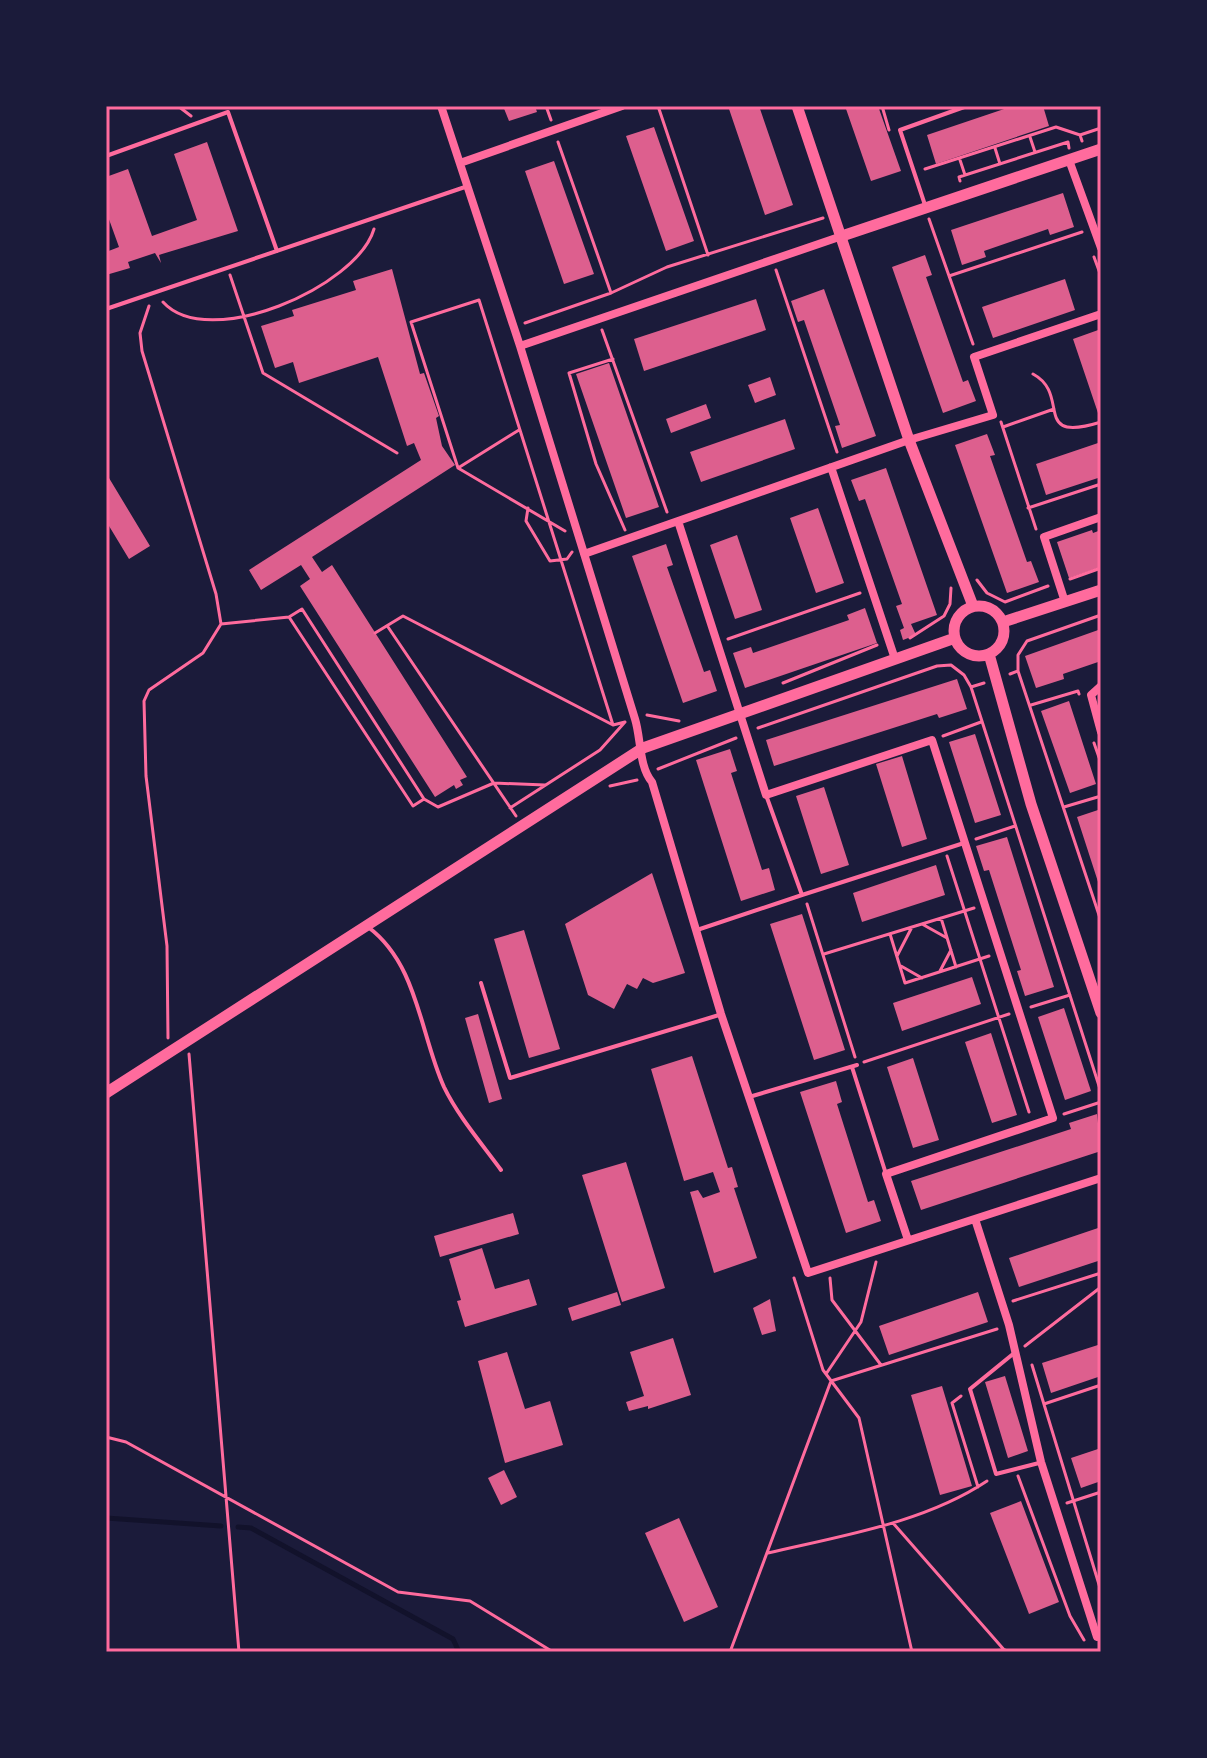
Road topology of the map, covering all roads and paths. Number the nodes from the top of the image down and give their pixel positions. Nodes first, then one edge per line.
1 (441, 106) edge
2 (546, 106) edge
3 (622, 106) edge
4 (658, 106) edge
5 (797, 106) edge
6 (882, 106) edge
7 (967, 106) edge
8 (1063, 129) junction
9 (554, 130) junction
10 (900, 130) junction
11 (1080, 135) dead end
12 (1030, 136) junction
13 (1068, 142) junction
14 (994, 148) junction
15 (1101, 149) edge
16 (1035, 152) junction
17 (106, 156) edge
18 (960, 160) junction
19 (1071, 160) junction
20 (460, 163) junction
21 (1000, 164) junction
22 (914, 173) junction
23 (965, 175) junction
24 (468, 186) junction
25 (965, 194) junction
26 (926, 207) junction
27 (834, 213) junction
28 (372, 218) junction
29 (1085, 231) dead end
30 (842, 236) junction
31 (1101, 248) edge
32 (277, 251) junction
33 (708, 255) junction
34 (772, 259) junction
35 (228, 267) junction
36 (949, 276) junction
37 (154, 292) junction
38 (611, 293) junction
39 (106, 309) edge
40 (1101, 314) edge
41 (243, 317) junction
42 (598, 319) junction
43 (514, 327) junction
44 (520, 346) junction
45 (977, 356) junction
46 (613, 359) junction
47 (1033, 374) dead end
48 (1054, 409) junction
49 (993, 415) junction
50 (1101, 422) edge
51 (1003, 427) junction
52 (519, 430) junction
53 (909, 440) junction
54 (397, 453) dead end
55 (841, 464) junction
56 (831, 467) junction
57 (458, 468) junction
58 (1101, 484) edge
59 (528, 508) junction
60 (1028, 508) junction
61 (1101, 517) edge
62 (549, 520) junction
63 (674, 522) junction
64 (1037, 532) dead end
65 (568, 533) dead end
66 (629, 539) junction
67 (571, 543) dead end
68 (584, 554) junction
69 (562, 561) junction
70 (1101, 568) edge
71 (1059, 582) junction
72 (964, 585) junction
73 (871, 589) junction
74 (1101, 590) edge
75 (1065, 602) junction
76 (973, 606) junction
77 (1101, 615) edge
78 (289, 617) junction
79 (1003, 622) junction
80 (221, 624) junction
81 (387, 625) junction
82 (375, 633) dead end
83 (955, 638) junction
84 (889, 641) junction
85 (1027, 641) dead end
86 (717, 643) junction
87 (989, 654) junction
88 (895, 659) junction
89 (951, 665) dead end
90 (1018, 671) dead end
91 (780, 684) dead end
92 (1101, 686) edge
93 (971, 687) dead end
94 (1078, 691) dead end
95 (1031, 705) junction
96 (740, 712) junction
97 (635, 719) junction
98 (625, 721) junction
99 (680, 721) dead end
100 (982, 722) junction
101 (613, 725) junction
102 (1101, 732) edge
103 (744, 733) junction
104 (932, 740) junction
105 (643, 748) junction
106 (647, 776) junction
107 (494, 783) junction
108 (545, 785) junction
109 (766, 795) junction
110 (1101, 796) edge
111 (424, 799) junction
112 (1064, 807) junction
113 (510, 808) junction
114 (522, 826) junction
115 (1016, 826) junction
116 (965, 842) junction
117 (945, 849) junction
118 (803, 895) junction
119 (985, 905) junction
120 (965, 911) junction
121 (941, 918) junction
122 (1101, 921) edge
123 (922, 924) junction
124 (366, 925) junction
125 (912, 927) junction
126 (696, 930) junction
127 (890, 934) junction
128 (947, 938) junction
129 (951, 950) junction
130 (1000, 953) junction
131 (823, 954) junction
132 (897, 956) junction
133 (980, 959) junction
134 (900, 966) junction
135 (956, 967) junction
136 (940, 972) junction
137 (922, 978) junction
138 (481, 983) dead end
139 (1070, 995) junction
140 (1019, 1010) junction
141 (1101, 1013) edge
142 (721, 1014) junction
143 (999, 1017) junction
144 (172, 1053) junction
145 (189, 1054) dead end
146 (854, 1066) junction
147 (1101, 1092) edge
148 (106, 1093) edge
149 (749, 1097) junction
150 (1101, 1102) edge
151 (1053, 1118) junction
152 (1034, 1124) junction
153 (501, 1170) dead end
154 (886, 1174) junction
155 (1101, 1178) edge
156 (975, 1219) junction
157 (908, 1240) junction
158 (877, 1258) dead end
159 (1101, 1273) edge
160 (794, 1278) dead end
161 (1101, 1287) edge
162 (832, 1300) dead end
163 (1002, 1305) junction
164 (1009, 1325) junction
165 (856, 1331) junction
166 (1011, 1340) junction
167 (1016, 1352) junction
168 (881, 1365) junction
169 (826, 1374) junction
170 (831, 1381) junction
171 (1101, 1385) edge
172 (970, 1389) junction
173 (1044, 1404) junction
174 (1027, 1409) junction
175 (106, 1437) edge
176 (1041, 1462) junction
177 (1015, 1469) junction
178 (996, 1474) junction
179 (978, 1487) junction
180 (1101, 1492) edge
181 (227, 1499) junction
182 (1074, 1501) junction
183 (1056, 1507) junction
184 (892, 1522) junction
185 (885, 1525) junction
186 (768, 1553) junction
187 (1101, 1591) edge
188 (1101, 1635) edge
189 (1089, 1649) dead end
190 (1006, 1651) edge
191 (239, 1652) edge
192 (553, 1652) edge
193 (730, 1652) edge
194 (912, 1652) edge
195 (972, 1652) edge

1 - 20 street
2 - 9 path
3 - 9 street
4 - 33 path
5 - 27 street
6 - 10 path
7 - 10 lane
8 - 11 path
8 - 12 path
8 - 13 path
9 - 20 street
9 - 38 path
10 - 22 lane
12 - 14 path
12 - 16 path
13 - 16 path
13 - 19 path
14 - 18 path
14 - 21 path
15 - 19 street
16 - 21 path
17 - 32 lane
18 - 22 path
18 - 23 path
19 - 25 street
19 - 31 street
20 - 24 street
21 - 23 path
22 - 26 lane
23 - 25 path
24 - 28 lane
24 - 43 street
25 - 26 street
26 - 30 street
26 - 36 path
27 - 30 street
27 - 33 path
28 - 32 lane
28 - 41 path
29 - 36 path
30 - 34 street
30 - 53 street
32 - 35 lane
33 - 38 path
34 - 42 street
34 - 55 path
35 - 37 lane
35 - 41 path
36 - 45 path
37 - 39 lane
37 - 41 path
37 - 80 path
38 - 43 path
40 - 45 street
41 - 54 path
42 - 44 street
42 - 46 path
43 - 44 street
44 - 68 street
45 - 49 street
46 - 63 path
46 - 66 path
47 - 48 path
48 - 50 path
48 - 51 path
49 - 51 path
49 - 53 street
51 - 60 path
52 - 57 path
52 - 57 path
52 - 62 path
53 - 55 street
53 - 72 street
55 - 56 street
56 - 63 street
56 - 73 street
57 - 59 path
58 - 60 path
59 - 62 path
59 - 69 path
60 - 64 path
61 - 71 street
62 - 65 path
62 - 69 path
63 - 66 street
63 - 86 street
66 - 68 street
67 - 69 path
68 - 97 street
69 - 101 path
70 - 71 path
71 - 72 path
71 - 75 street
72 - 76 street
72 - 84 path
73 - 84 street
73 - 86 path
74 - 75 street
75 - 79 street
76 - 79 street
76 - 83 street
77 - 85 path
78 - 80 path
78 - 111 path
78 - 111 path
79 - 87 street
80 - 144 path
81 - 82 path
81 - 101 path
81 - 107 path
83 - 87 street
83 - 88 street
84 - 88 street
84 - 91 path
86 - 96 street
87 - 141 street
88 - 96 street
89 - 103 path
90 - 95 path
92 - 102 street
93 - 100 path
94 - 95 path
95 - 112 path
96 - 103 street
96 - 105 street
97 - 98 path
97 - 99 path
97 - 105 street
98 - 101 path
98 - 108 path
100 - 104 path
100 - 115 path
103 - 106 path
103 - 109 street
104 - 109 street
104 - 116 street
105 - 106 street
105 - 114 street
106 - 126 street
107 - 108 path
107 - 111 path
107 - 113 path
108 - 113 path
109 - 118 lane
110 - 112 path
112 - 122 path
113 - 114 path
114 - 124 street
115 - 116 path
115 - 139 path
116 - 117 lane
116 - 119 street
117 - 118 lane
117 - 120 path
118 - 126 lane
118 - 131 path
119 - 120 path
119 - 130 street
120 - 121 path
120 - 133 path
121 - 123 path
121 - 128 path
123 - 125 path
123 - 128 path
124 - 144 street
124 - 153 lane
125 - 127 path
125 - 132 path
126 - 142 street
127 - 131 path
127 - 132 path
128 - 129 path
129 - 135 path
129 - 136 path
130 - 133 path
130 - 140 street
131 - 146 path
132 - 134 path
133 - 135 path
133 - 143 path
134 - 137 path
134 - 137 path
135 - 136 path
136 - 137 path
138 - 142 lane
139 - 140 path
139 - 147 path
140 - 143 path
140 - 151 street
142 - 149 street
143 - 146 path
143 - 152 path
144 - 148 street
145 - 181 path
146 - 149 lane
146 - 154 lane
149 - 157 street
150 - 151 path
151 - 152 street
152 - 154 street
154 - 157 street
155 - 156 street
156 - 157 street
156 - 163 street
158 - 165 path
159 - 163 path
160 - 169 path
161 - 167 path
162 - 165 path
163 - 164 street
164 - 166 street
164 - 168 path
165 - 168 path
165 - 169 path
166 - 167 street
166 - 167 path
167 - 172 lane
167 - 173 path
167 - 174 street
168 - 170 path
169 - 170 path
170 - 185 path
170 - 186 path
171 - 173 path
172 - 178 lane
172 - 179 path
173 - 174 path
173 - 182 path
174 - 176 street
175 - 181 path
176 - 177 lane
176 - 183 street
177 - 178 lane
177 - 189 path
178 - 179 path
179 - 184 path
180 - 182 path
181 - 191 path
181 - 192 path
182 - 183 path
182 - 187 path
183 - 188 street
184 - 185 path
184 - 190 path
185 - 186 path
185 - 194 path
186 - 193 path
190 - 195 path

